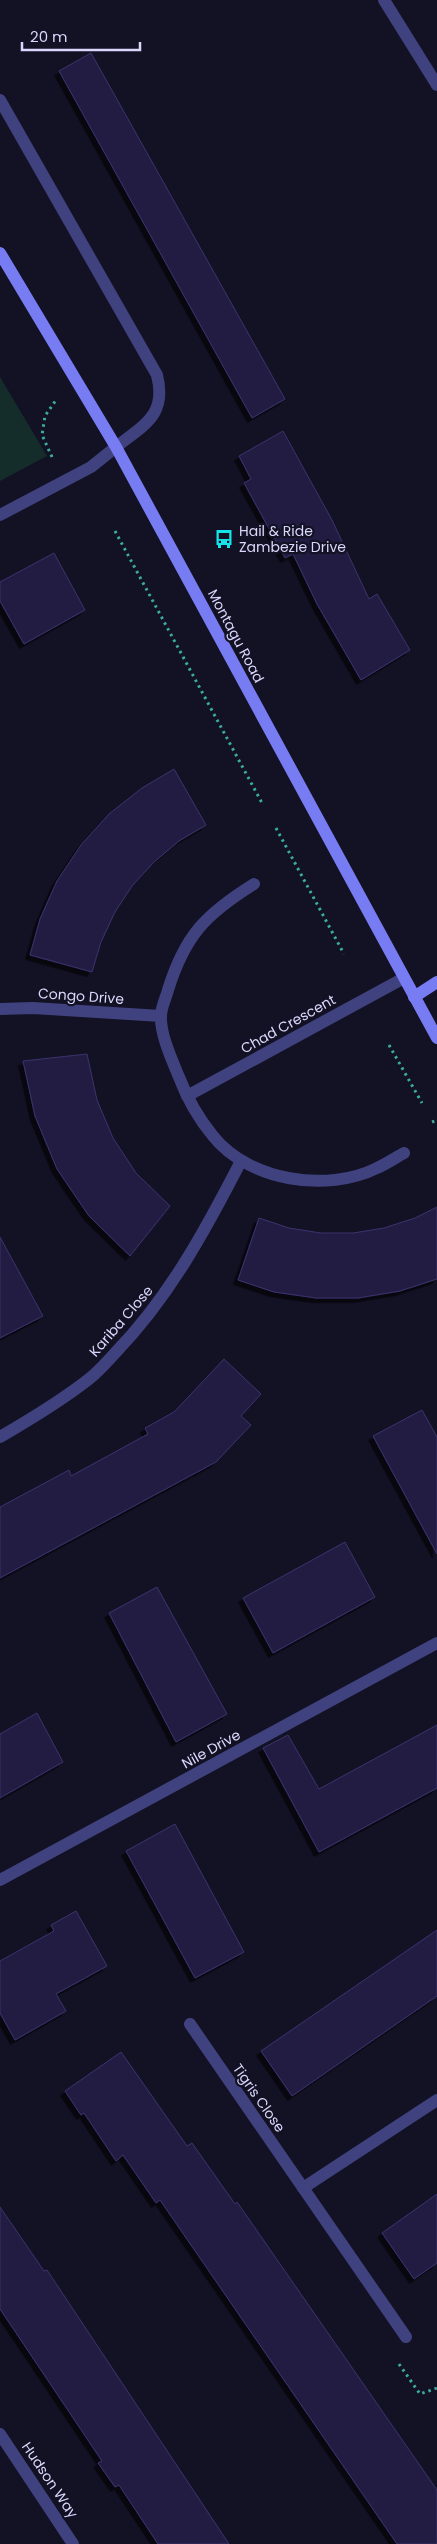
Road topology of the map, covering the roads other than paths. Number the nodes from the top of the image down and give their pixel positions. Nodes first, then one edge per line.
1 (384, 0) edge
2 (437, 85) edge
3 (0, 100) edge
4 (0, 253) edge
5 (116, 447) junction
6 (0, 515) edge
7 (254, 884) dead end
8 (404, 978) junction
9 (437, 982) edge
10 (414, 997) junction
11 (0, 1009) edge
12 (161, 1016) junction
13 (437, 1038) edge
14 (187, 1096) junction
15 (404, 1153) dead end
16 (241, 1161) junction
17 (0, 1437) edge
18 (437, 1643) edge
19 (0, 1880) edge
20 (190, 2024) dead end
21 (437, 2100) edge
22 (303, 2188) junction
23 (406, 2337) road end
24 (0, 2434) edge
25 (73, 2544) edge

1 - 2 street
3 - 5 street
4 - 5 main road, Montagu Road
5 - 6 street
5 - 8 main road, Montagu Road
7 - 12 street
8 - 10 main road, Montagu Road
8 - 14 street, Chad Crescent
9 - 10 main road
10 - 13 main road, Montagu Road
11 - 12 street, Congo Drive
12 - 14 street
14 - 16 street
15 - 16 street
16 - 17 street, Kariba Close
18 - 19 street, Nile Drive
20 - 22 street, Tigris Close
21 - 22 street
22 - 23 street, Tigris Close
24 - 25 street, Hudson Way

